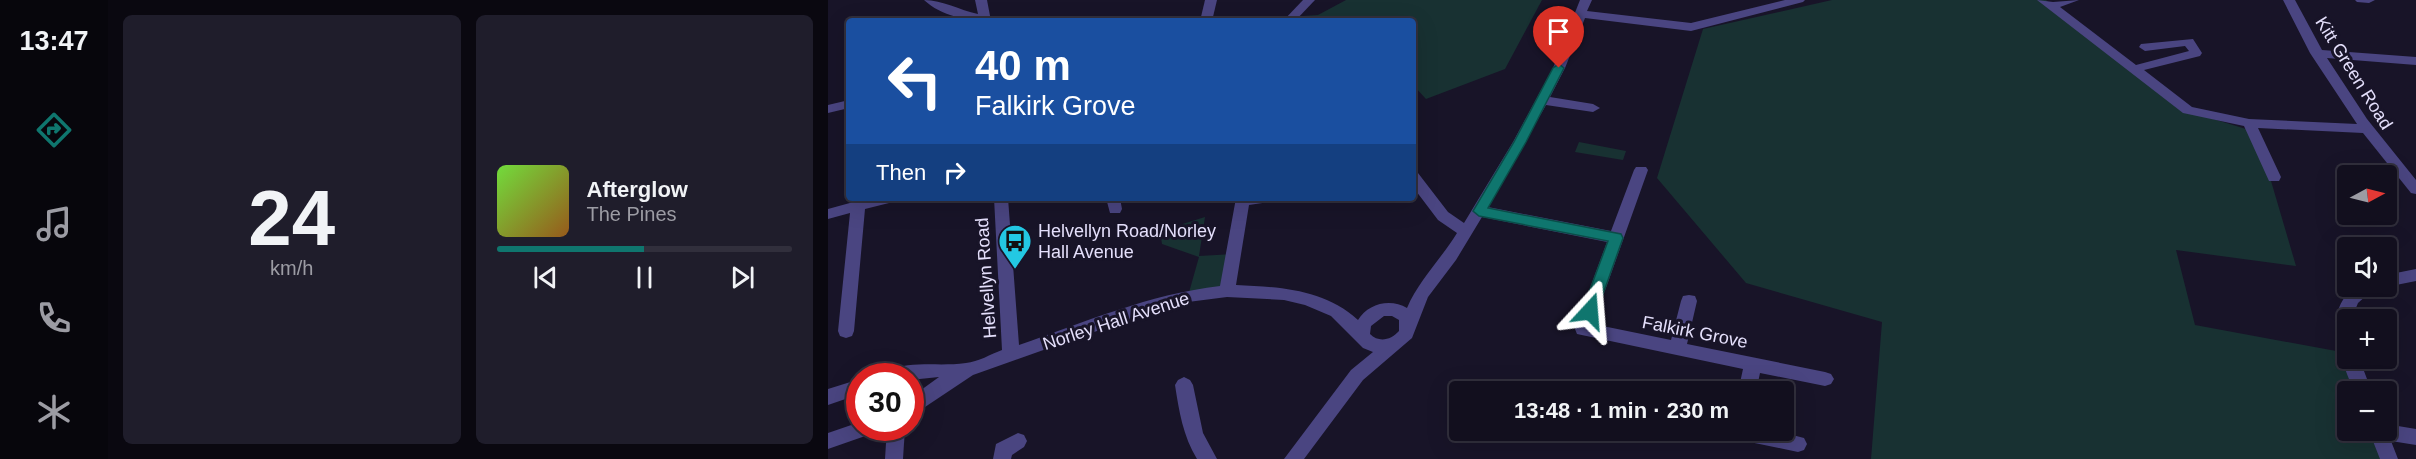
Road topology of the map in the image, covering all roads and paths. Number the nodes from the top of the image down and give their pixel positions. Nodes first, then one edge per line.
1 (930, 0) edge
2 (981, 0) edge
3 (1211, 0) edge
4 (1309, 0) edge
5 (1586, 0) edge
6 (1799, 0) edge
7 (2073, 0) edge
8 (2289, 0) edge
9 (2361, 0) edge
10 (2369, 0) edge
11 (2047, 3) edge
12 (1582, 14) junction
13 (976, 18) edge
14 (985, 18) edge
15 (1207, 18) edge
16 (1291, 18) edge
17 (2145, 47) dead end
18 (2316, 53) junction
19 (2416, 61) edge
20 (2134, 69) junction
21 (1543, 100) junction
22 (846, 105) edge
23 (1593, 108) dead end
24 (828, 109) edge
25 (2249, 123) junction
26 (2365, 129) junction
27 (1641, 170) dead end
28 (2274, 177) dead end
29 (1416, 181) edge
30 (2416, 189) edge
31 (878, 201) edge
32 (1001, 201) edge
33 (1242, 201) edge
34 (858, 207) junction
35 (1479, 211) junction
36 (828, 214) edge
37 (1466, 232) junction
38 (1616, 238) junction
39 (2416, 275) edge
40 (2397, 279) edge
41 (1227, 291) junction
42 (1421, 294) junction
43 (2354, 297) edge
44 (1689, 301) dead end
45 (2345, 309) edge
46 (1384, 310) junction
47 (1337, 311) junction
48 (1408, 321) junction
49 (846, 331) dead end
50 (1362, 335) junction
51 (1395, 344) junction
52 (1678, 348) junction
53 (1011, 355) junction
54 (1753, 363) junction
55 (967, 370) junction
56 (924, 371) edge
57 (931, 371) junction
58 (1357, 375) junction
59 (1825, 379) dead end
60 (1749, 381) edge
61 (1184, 384) dead end
62 (846, 391) edge
63 (930, 393) junction
64 (828, 397) edge
65 (924, 398) edge
66 (2397, 434) edge
67 (846, 435) edge
68 (2416, 437) edge
69 (828, 441) edge
70 (895, 441) edge
71 (1018, 441) dead end
72 (1783, 441) edge
73 (2382, 441) edge
74 (1798, 444) dead end
75 (894, 459) edge
76 (1002, 459) edge
77 (1208, 459) edge
78 (1293, 459) edge
79 (2388, 459) edge

1 - 13 street
2 - 14 street
3 - 15 street
4 - 16 street
5 - 12 street
6 - 12 street
7 - 11 street
8 - 18 street, Kitt Green Road
9 - 10 street
11 - 20 street
12 - 21 street
17 - 20 street
18 - 19 street
18 - 26 street, Kitt Green Road
20 - 25 street
21 - 23 street
21 - 35 street
22 - 24 street
25 - 26 street
25 - 28 street
26 - 30 street, Kitt Green Road
27 - 38 street, Falkirk Grove
29 - 37 street
31 - 34 street
32 - 53 street, Helvellyn Road
33 - 41 street
34 - 36 street
34 - 49 street
35 - 37 street
35 - 38 street
37 - 42 street
38 - 52 street, Falkirk Grove
39 - 40 street
41 - 47 street, Norley Hall Avenue
41 - 53 street, Norley Hall Avenue
42 - 46 street
42 - 48 street
43 - 45 street
44 - 52 street
46 - 47 street, Norley Hall Avenue
46 - 48 street
46 - 50 street
47 - 50 street, Norley Hall Avenue
48 - 51 street
50 - 51 street
50 - 58 street
51 - 58 street
52 - 54 street, Falkirk Grove
53 - 55 street, Norley Hall Avenue
54 - 59 street, Falkirk Grove
54 - 60 street
55 - 57 street, Norley Hall Avenue
55 - 63 street, Norley Hall Avenue
56 - 57 street, Norley Hall Avenue
57 - 63 street
58 - 78 street
61 - 77 street
62 - 64 street
63 - 65 street, Norley Hall Avenue
66 - 68 street
67 - 69 street
70 - 75 street
71 - 76 street
72 - 74 street
73 - 79 street

